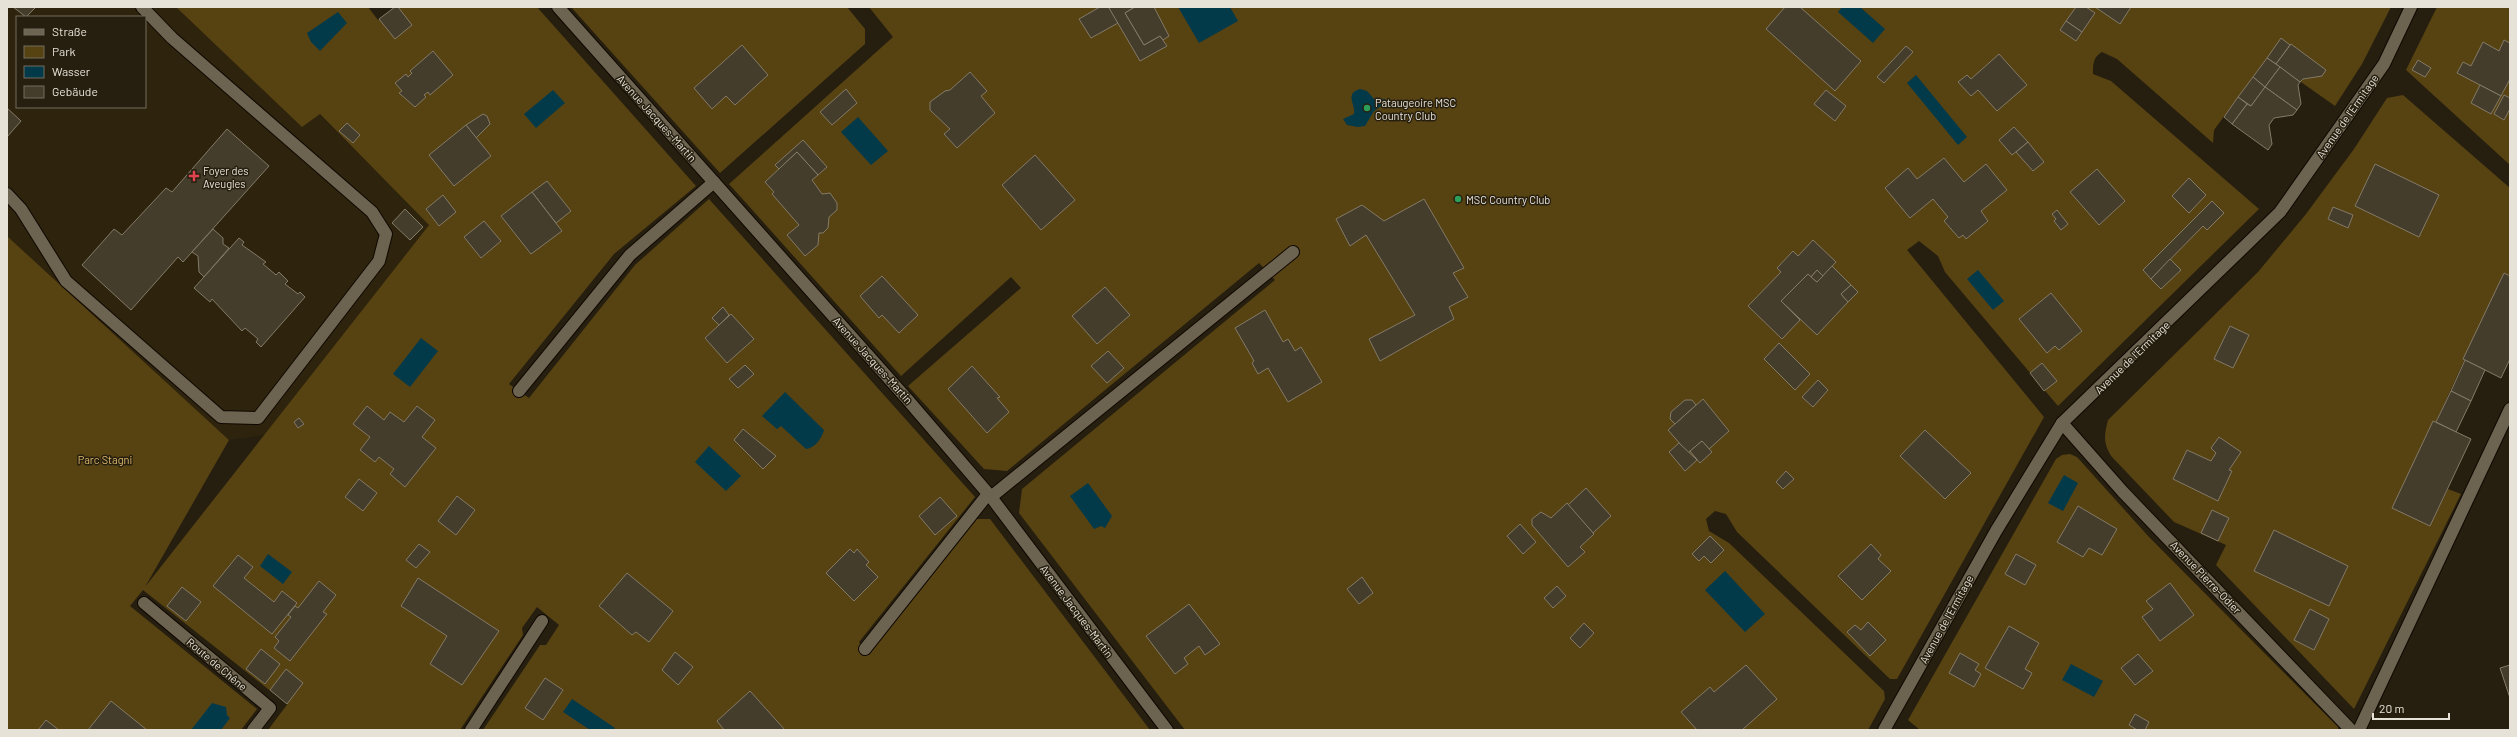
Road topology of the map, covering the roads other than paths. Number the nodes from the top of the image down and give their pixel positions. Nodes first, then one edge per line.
1 (142, 7) edge
2 (558, 7) edge
3 (2411, 7) edge
4 (714, 182) junction
5 (7, 194) edge
6 (1293, 252) dead end
7 (519, 391) dead end
8 (2510, 409) edge
9 (2062, 423) junction
10 (990, 495) junction
11 (144, 602) dead end
12 (542, 621) dead end
13 (865, 649) dead end
14 (253, 730) edge
15 (471, 730) edge
16 (1167, 730) edge
17 (1884, 730) edge
18 (2351, 730) edge
19 (2359, 730) edge

1 - 5 street
2 - 4 street, Avenue Jacques-Martin
3 - 9 street, Avenue de l'Ermitage
4 - 7 street
4 - 10 street, Avenue Jacques-Martin
6 - 10 street
8 - 19 street
9 - 17 street, Avenue de l'Ermitage
9 - 18 street, Avenue Pierre-Odier
10 - 13 street
10 - 16 street, Avenue Jacques-Martin
11 - 14 street, Route de Chêne
12 - 15 street

